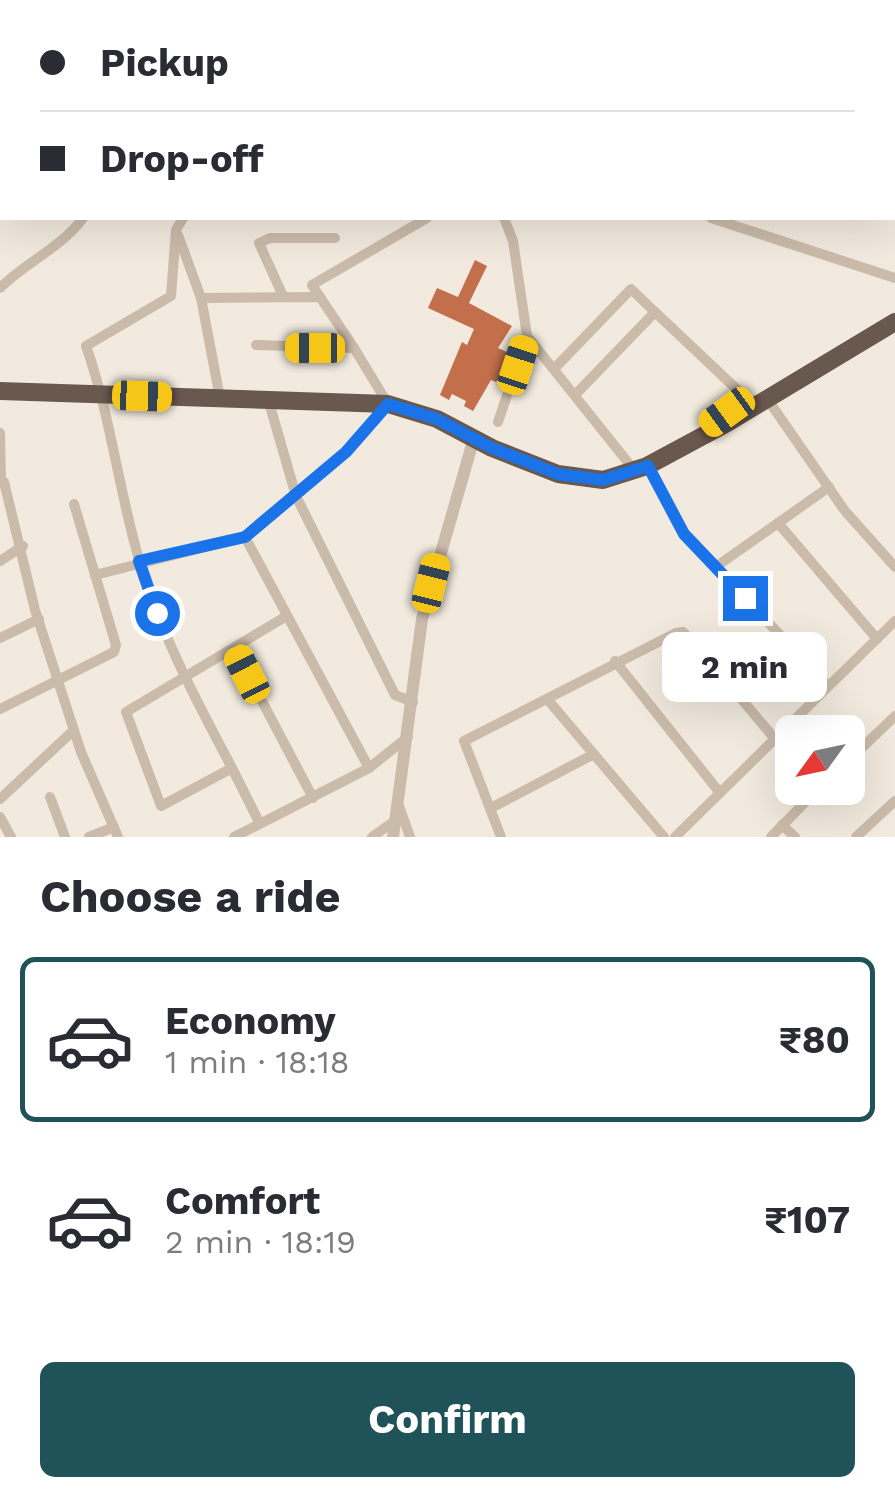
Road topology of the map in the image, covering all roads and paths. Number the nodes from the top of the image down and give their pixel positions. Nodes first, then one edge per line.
1 (81, 220) edge
2 (183, 220) edge
3 (424, 220) edge
4 (505, 220) edge
5 (721, 220) edge
6 (176, 230) junction
7 (336, 238) dead end
8 (895, 278) edge
9 (0, 288) edge
10 (283, 296) junction
11 (320, 297) junction
12 (201, 298) junction
13 (656, 312) junction
14 (895, 322) edge
15 (527, 336) junction
16 (256, 345) dead end
17 (354, 348) junction
18 (554, 369) junction
19 (0, 391) edge
20 (103, 394) junction
21 (574, 395) junction
22 (766, 397) junction
23 (220, 398) junction
24 (268, 399) junction
25 (388, 404) junction
26 (498, 422) dead end
27 (712, 431) junction
28 (0, 433) edge
29 (474, 438) junction
30 (641, 468) junction
31 (2, 483) edge
32 (828, 487) junction
33 (296, 496) junction
34 (74, 504) dead end
35 (778, 523) junction
36 (245, 537) junction
37 (23, 546) junction
38 (0, 561) edge
39 (139, 561) junction
40 (717, 566) junction
41 (895, 566) edge
42 (95, 575) junction
43 (285, 617) junction
44 (38, 619) junction
45 (895, 621) edge
46 (0, 638) edge
47 (877, 639) junction
48 (234, 648) junction
49 (615, 662) junction
50 (58, 678) junction
51 (185, 679) junction
52 (828, 686) junction
53 (548, 700) junction
54 (413, 702) junction
55 (0, 709) edge
56 (798, 715) edge
57 (895, 716) edge
58 (74, 730) junction
59 (409, 737) junction
60 (775, 738) joint
61 (865, 745) edge
62 (594, 754) junction
63 (232, 768) junction
64 (369, 768) junction
65 (720, 793) junction
66 (50, 797) dead end
67 (313, 798) junction
68 (0, 799) edge
69 (895, 801) edge
70 (802, 805) edge
71 (491, 808) junction
72 (397, 813) junction
73 (0, 817) edge
74 (259, 822) junction
75 (782, 825) junction
76 (116, 832) edge
77 (12, 837) edge
78 (64, 837) edge
79 (89, 837) edge
80 (234, 837) edge
81 (372, 837) edge
82 (393, 837) edge
83 (410, 837) edge
84 (502, 837) edge
85 (664, 837) edge
86 (674, 837) edge
87 (771, 837) edge
88 (796, 837) edge
89 (856, 837) edge

1 - 9 street
2 - 6 street
3 - 11 street
4 - 15 street
5 - 8 street
6 - 12 street
6 - 20 street
7 - 10 street
10 - 11 street
10 - 12 street
11 - 17 street
12 - 23 street
13 - 18 street
13 - 21 street
13 - 27 street
14 - 22 highway
15 - 18 street
15 - 26 street
16 - 17 street
17 - 25 street
18 - 21 street
19 - 20 highway
20 - 23 highway
20 - 39 street
21 - 30 street
22 - 27 highway
22 - 32 street
23 - 24 highway
24 - 25 highway
24 - 33 street
25 - 29 highway
25 - 33 street
27 - 30 highway
28 - 31 street
29 - 30 highway
29 - 54 street
30 - 40 street
31 - 37 street
32 - 35 street
32 - 41 street
33 - 36 street
33 - 54 street
34 - 42 street
35 - 40 street
35 - 47 street
36 - 39 street
36 - 43 street
37 - 38 street
37 - 44 street
39 - 42 street
39 - 51 street
40 - 52 street
42 - 50 street
43 - 48 street
43 - 64 street
44 - 46 street
44 - 50 street
45 - 47 street
47 - 52 street
48 - 51 street
48 - 67 street
49 - 53 street
49 - 60 street
49 - 65 street
50 - 55 street
50 - 58 street
51 - 63 street
51 - 63 street
52 - 56 street
53 - 62 street
53 - 71 street
54 - 59 street
57 - 61 street
58 - 68 street
58 - 76 street
59 - 64 street
59 - 72 street
60 - 65 street
62 - 71 street
62 - 85 street
63 - 74 street
64 - 67 street
65 - 86 street
66 - 78 street
67 - 74 street
69 - 89 street
70 - 75 street
71 - 84 street
72 - 81 street
72 - 82 street
72 - 83 street
73 - 77 street
74 - 80 street
75 - 87 street
75 - 88 street
76 - 79 street

